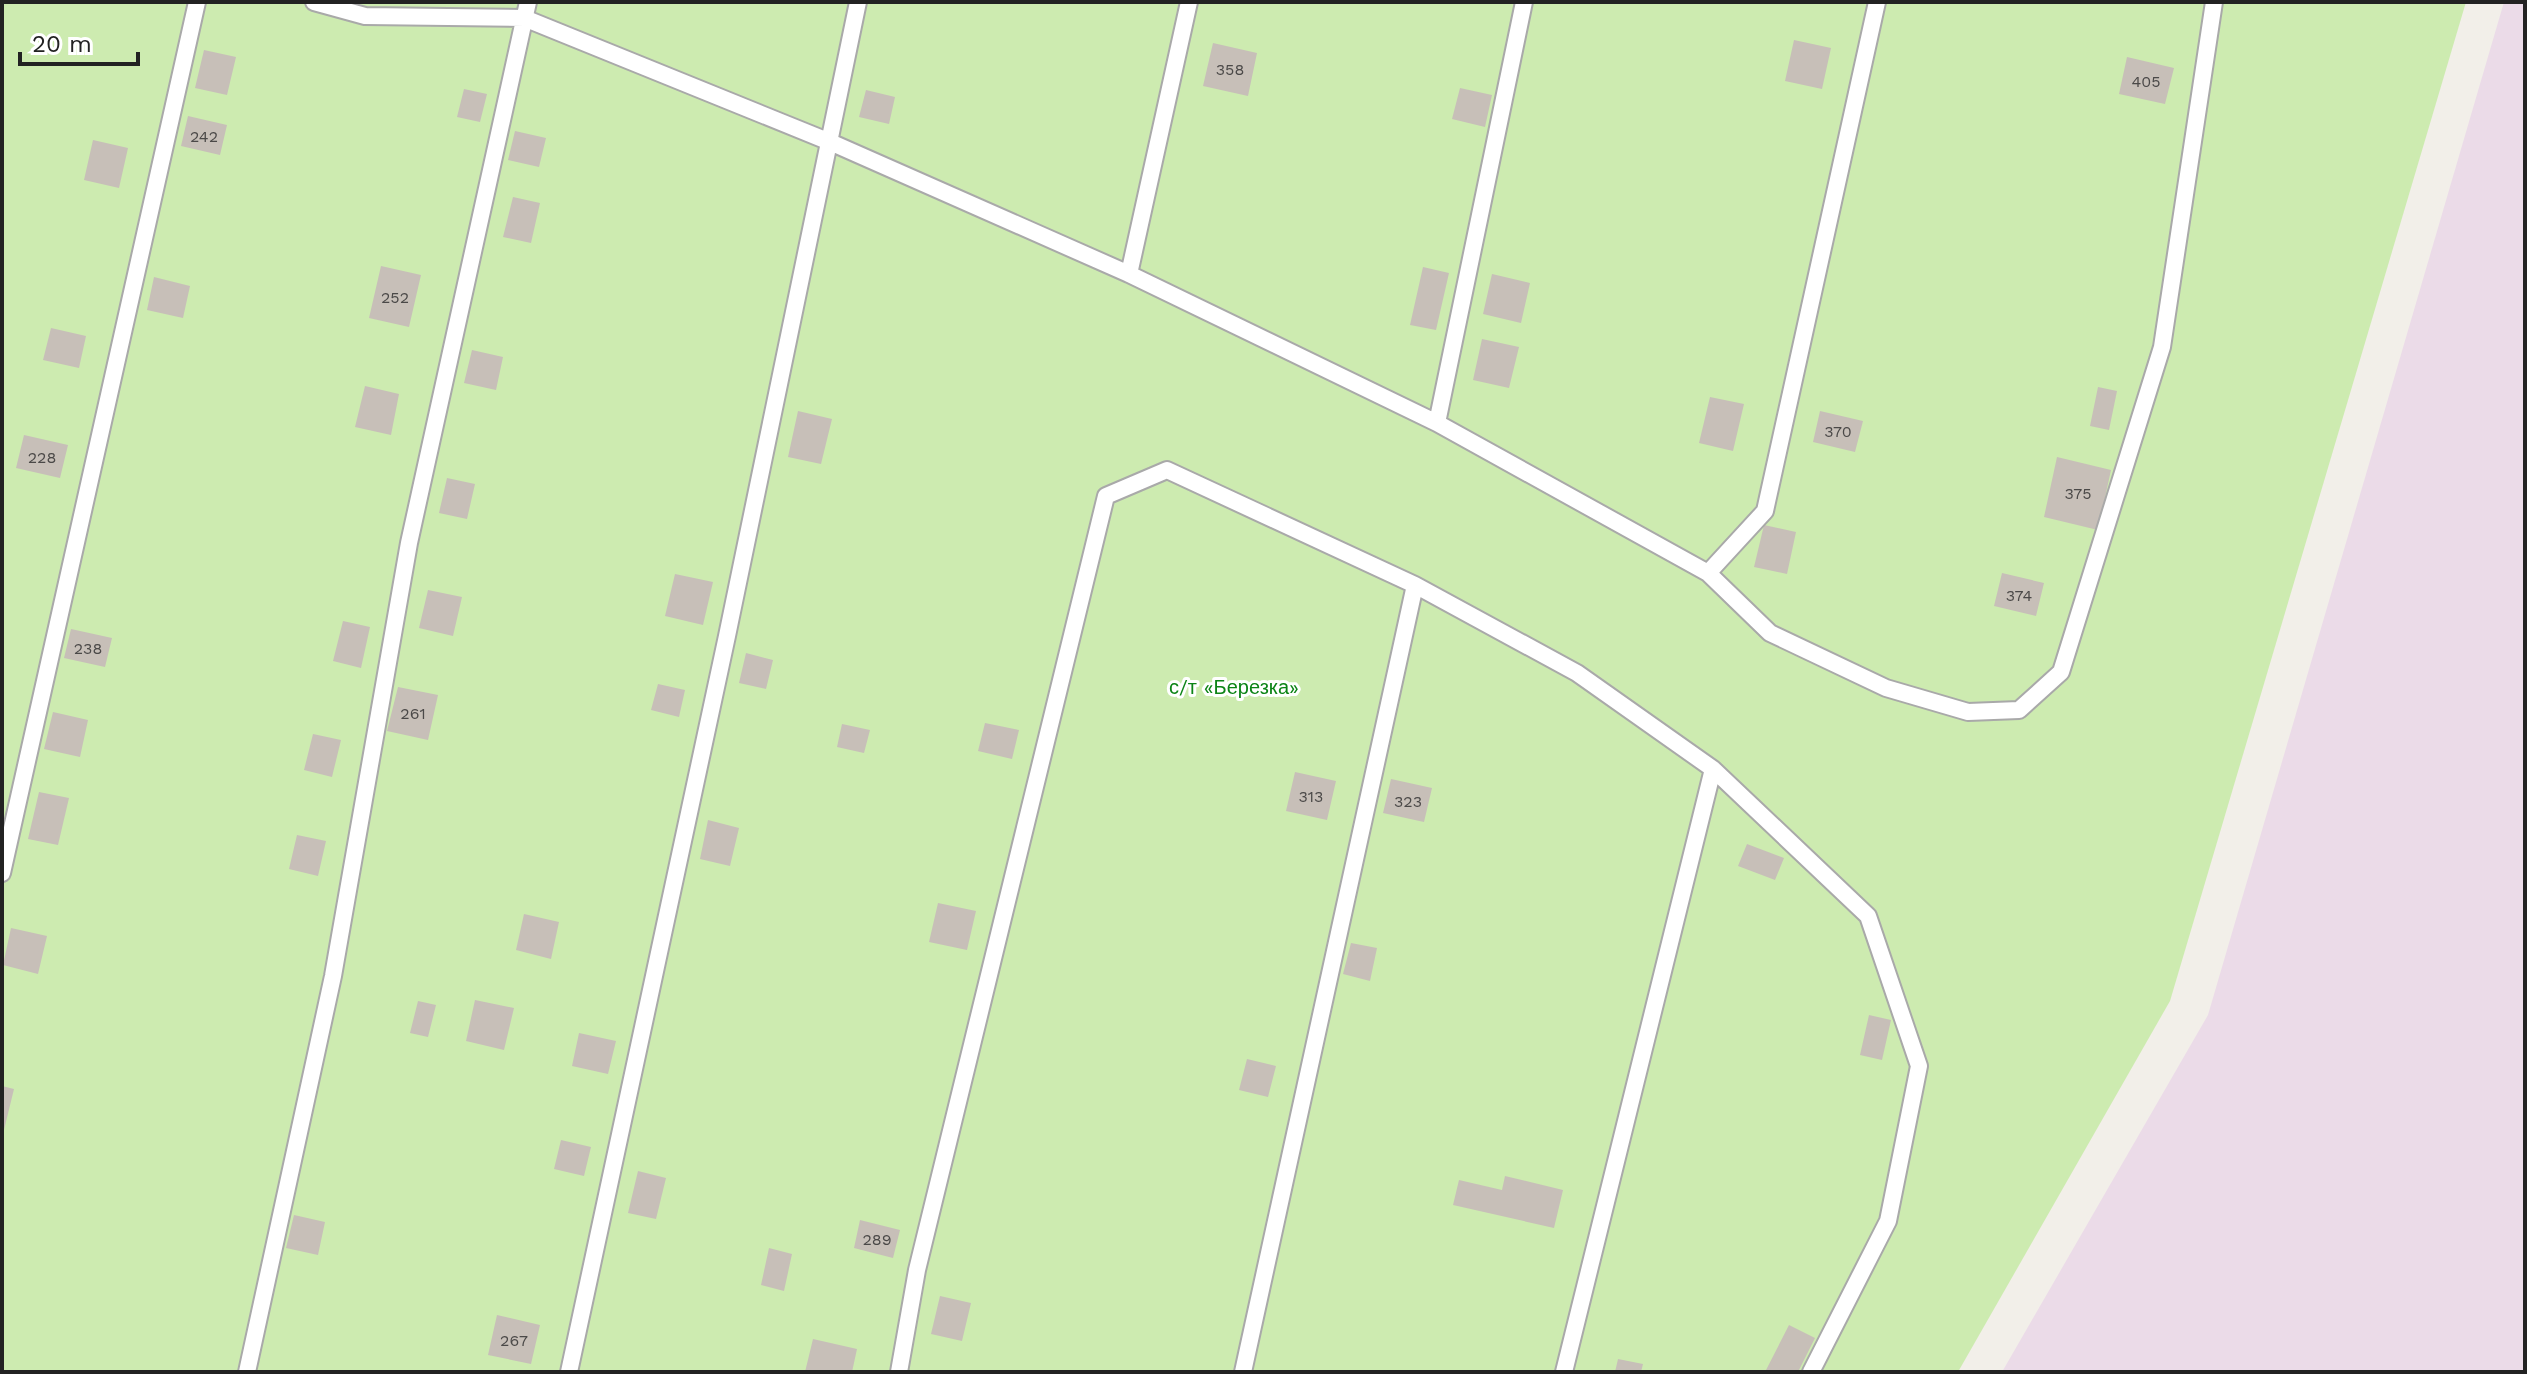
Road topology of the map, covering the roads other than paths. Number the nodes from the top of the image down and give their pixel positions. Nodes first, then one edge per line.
1 (197, 2) edge
2 (314, 2) edge
3 (858, 2) edge
4 (1189, 2) edge
5 (1524, 2) edge
6 (1877, 2) edge
7 (2214, 2) edge
8 (526, 10) edge
9 (830, 142) junction
10 (1129, 274) junction
11 (1437, 423) junction
12 (1708, 573) junction
13 (1415, 585) junction
14 (1713, 769) junction
15 (2, 873) edge
16 (247, 1372) edge
17 (569, 1372) edge
18 (899, 1372) edge
19 (1243, 1372) edge
20 (1564, 1372) edge
21 (1811, 1372) edge

1 - 15 lane
2 - 8 lane
3 - 9 lane
4 - 10 lane
5 - 11 lane
6 - 12 lane
7 - 12 lane
8 - 9 lane
8 - 16 lane
9 - 10 lane
9 - 17 lane
10 - 11 lane
11 - 12 lane
13 - 14 lane
13 - 18 lane
13 - 19 lane
14 - 20 lane
14 - 21 lane

